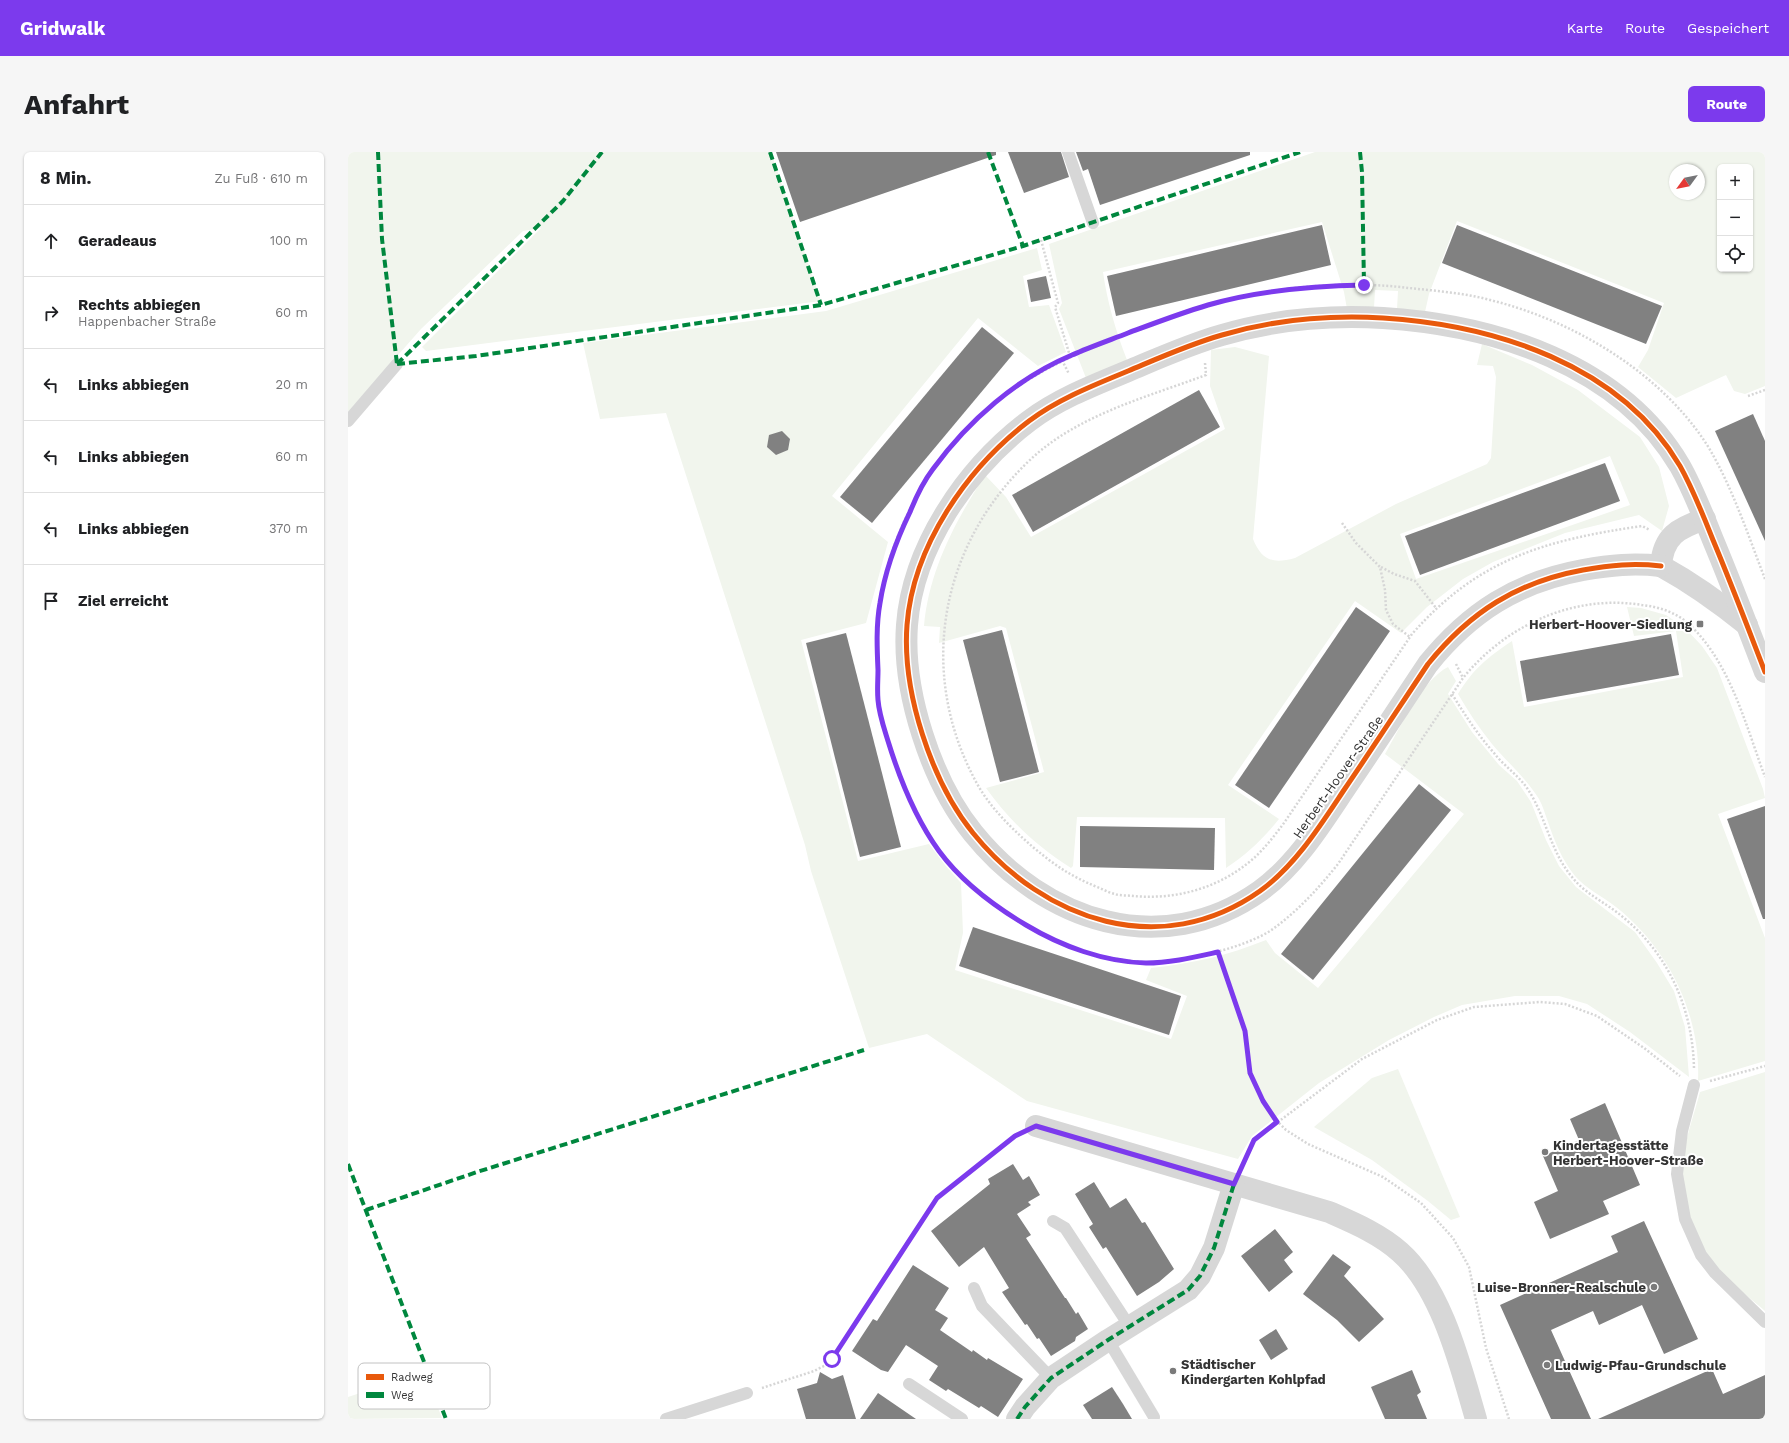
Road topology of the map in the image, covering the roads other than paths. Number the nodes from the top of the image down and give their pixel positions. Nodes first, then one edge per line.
1 (1068, 152) edge
2 (1094, 224) dead end
3 (397, 364) dead end
4 (348, 421) edge
5 (1705, 519) junction
6 (1662, 566) junction
7 (1747, 626) junction
8 (1765, 672) edge
9 (1694, 1085) road end
10 (1036, 1126) road end
11 (1234, 1184) junction
12 (1053, 1221) dead end
13 (974, 1288) dead end
14 (1765, 1322) edge
15 (1130, 1326) junction
16 (1108, 1340) junction
17 (1051, 1378) junction
18 (908, 1384) dead end
19 (747, 1392) road end
20 (1154, 1417) dead end
21 (666, 1419) edge
22 (962, 1419) edge
23 (1016, 1419) edge
24 (1476, 1419) edge

1 - 2 lane
3 - 4 lane
5 - 6 street
5 - 6 street, Herbert-Hoover-Straße
5 - 7 street, Herbert-Hoover-Straße
6 - 7 street, Herbert-Hoover-Straße
7 - 8 street, Herbert-Hoover-Straße
9 - 14 lane
10 - 11 street
11 - 15 street
11 - 24 street
12 - 15 lane
13 - 17 lane
15 - 16 street
16 - 17 street
16 - 20 lane
17 - 23 street
18 - 22 lane
19 - 21 lane

